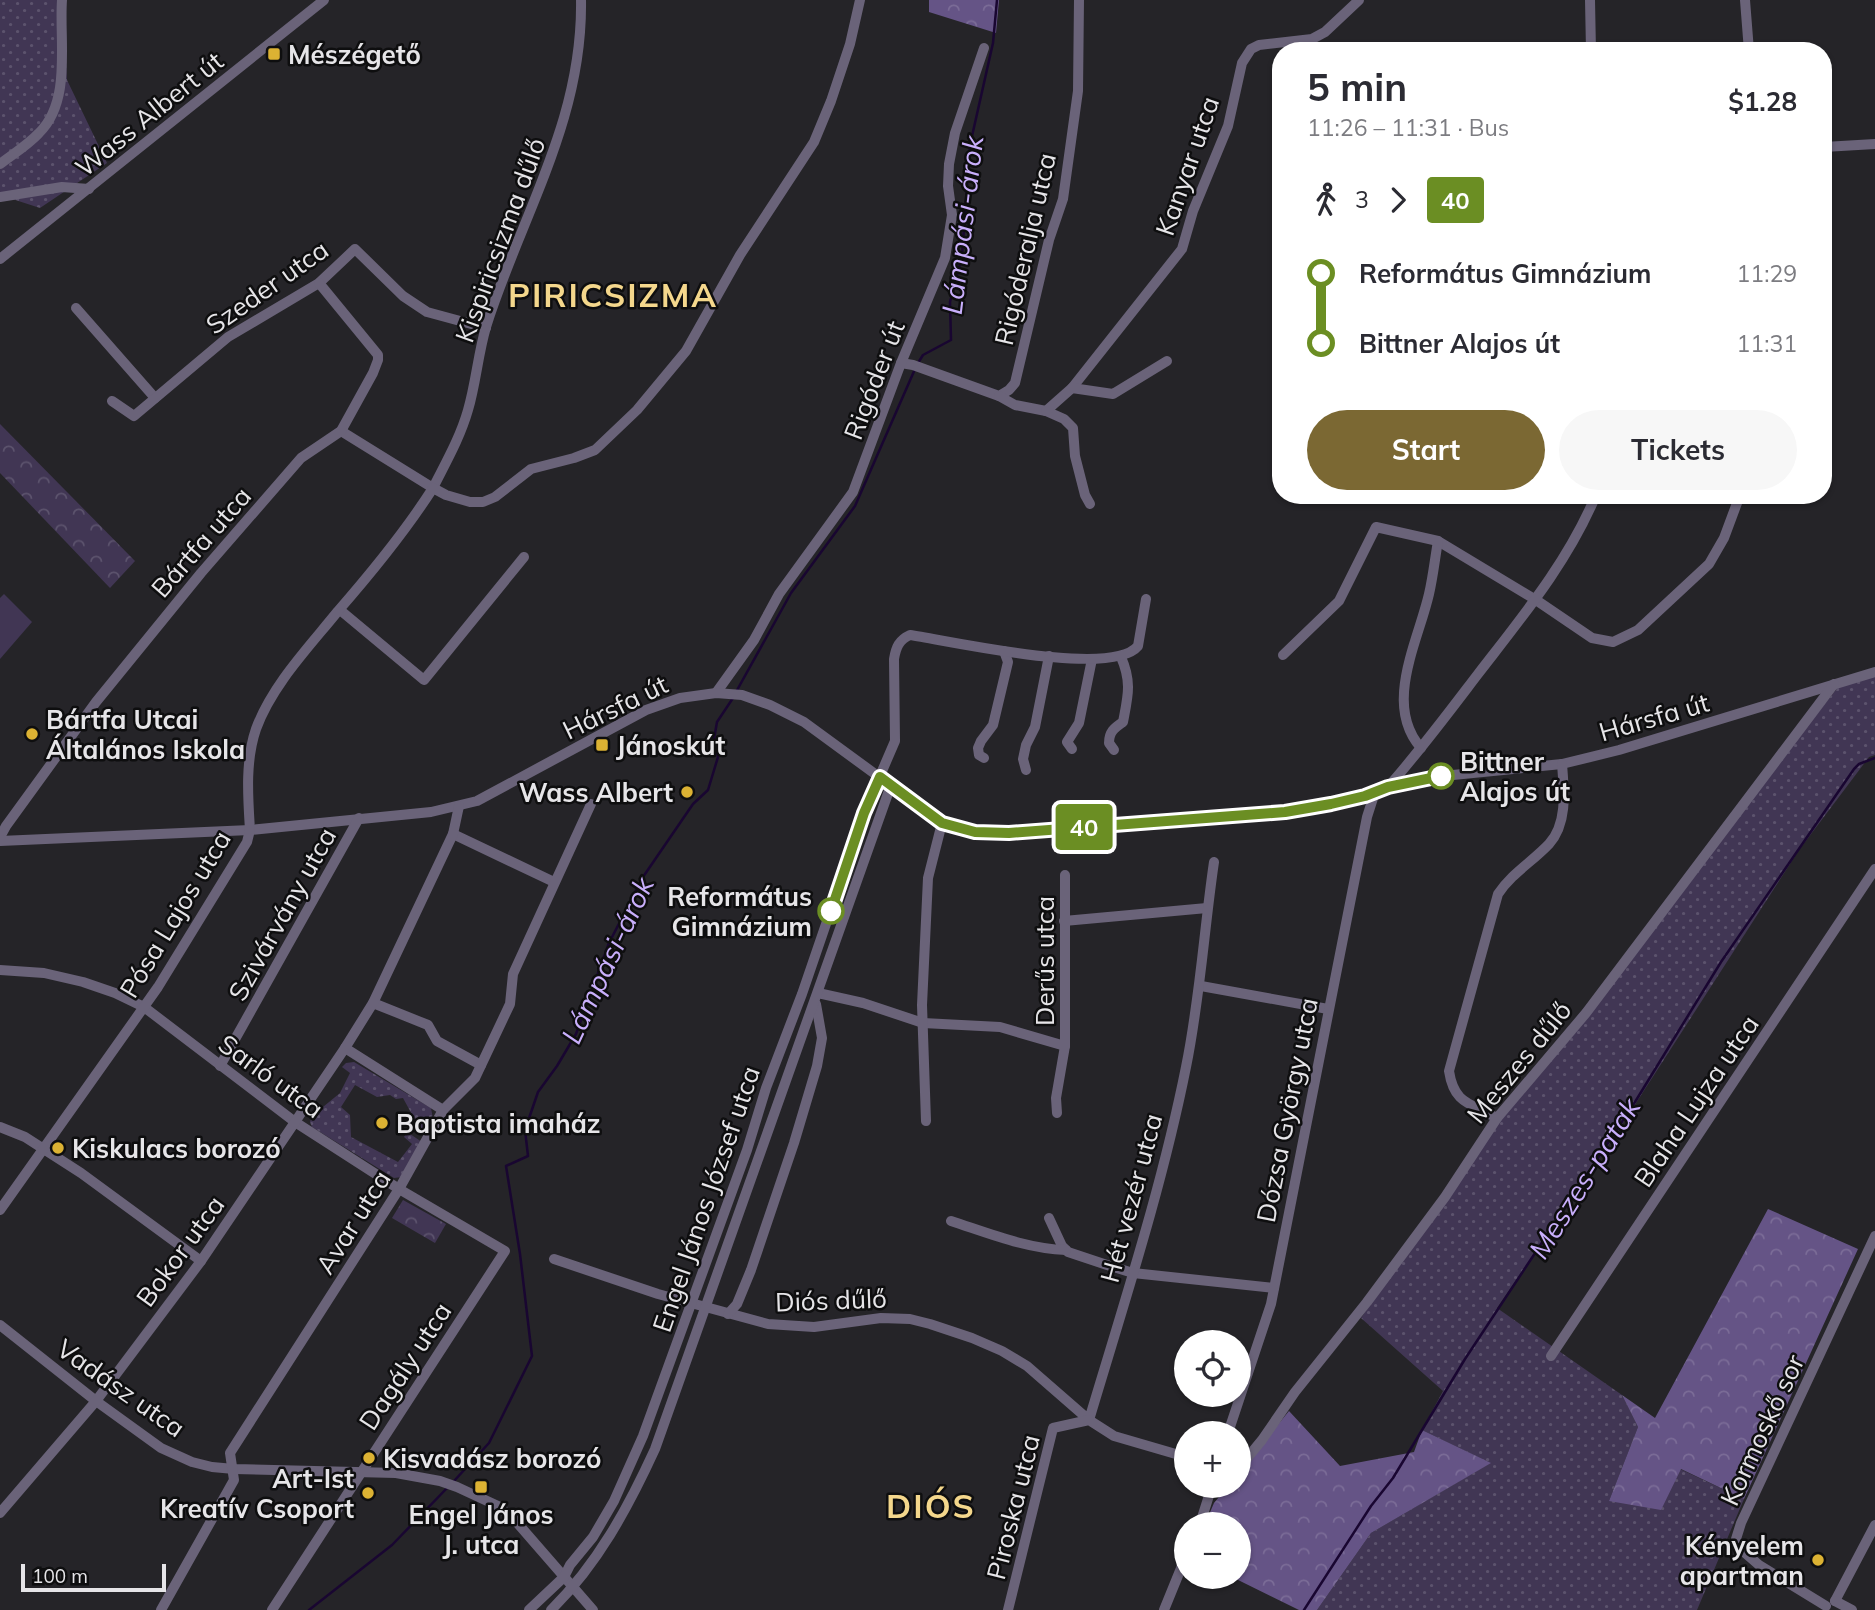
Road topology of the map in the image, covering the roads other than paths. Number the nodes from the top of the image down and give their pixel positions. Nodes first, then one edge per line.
1 (62, 0) edge
2 (324, 0) edge
3 (581, 0) edge
4 (860, 0) edge
5 (1079, 0) edge
6 (1359, 0) edge
7 (1590, 0) edge
8 (1745, 0) edge
9 (1286, 42) edge
10 (1591, 42) edge
11 (1748, 42) edge
12 (1272, 44) edge
13 (984, 48) dead end
14 (1875, 144) edge
15 (1832, 147) edge
16 (0, 164) edge
17 (89, 189) junction
18 (0, 197) edge
19 (0, 259) edge
20 (319, 283) junction
21 (76, 309) dead end
22 (486, 328) junction
23 (1167, 361) dead end
24 (901, 363) junction
25 (1072, 388) junction
26 (999, 396) junction
27 (155, 398) junction
28 (112, 401) dead end
29 (1046, 411) junction
30 (341, 431) junction
31 (433, 488) junction
32 (1090, 504) dead end
33 (1593, 504) edge
34 (1737, 504) edge
35 (1438, 541) junction
36 (524, 556) dead end
37 (1146, 599) dead end
38 (1536, 600) junction
39 (340, 610) junction
40 (1004, 651) junction
41 (1283, 655) dead end
42 (1049, 656) junction
43 (1121, 657) junction
44 (1092, 659) junction
45 (1875, 672) edge
46 (1835, 683) junction
47 (721, 694) junction
48 (1421, 748) junction
49 (1072, 749) dead end
50 (1114, 750) dead end
51 (984, 758) dead end
52 (1562, 764) junction
53 (1026, 770) dead end
54 (880, 777) junction
55 (891, 785) junction
56 (1388, 787) junction
57 (1375, 792) junction
58 (591, 804) dead end
59 (459, 806) junction
60 (359, 818) junction
61 (942, 823) junction
62 (250, 831) junction
63 (453, 834) junction
64 (0, 839) edge
65 (1214, 862) dead end
66 (1875, 870) edge
67 (1065, 875) dead end
68 (554, 882) junction
69 (1207, 908) junction
70 (1064, 921) junction
71 (0, 970) edge
72 (1201, 986) junction
73 (816, 996) junction
74 (373, 1003) junction
75 (144, 1007) junction
76 (1328, 1009) junction
77 (923, 1024) junction
78 (1065, 1046) junction
79 (345, 1048) junction
80 (481, 1065) junction
81 (220, 1066) junction
82 (443, 1110) junction
83 (1057, 1112) dead end
84 (1497, 1118) junction
85 (926, 1121) dead end
86 (295, 1122) junction
87 (0, 1126) edge
88 (45, 1149) junction
89 (399, 1189) junction
90 (0, 1210) edge
91 (1049, 1218) dead end
92 (951, 1221) dead end
93 (1875, 1236) edge
94 (1066, 1250) junction
95 (505, 1251) joint
96 (554, 1259) dead end
97 (201, 1261) junction
98 (1133, 1273) junction
99 (1274, 1287) junction
100 (692, 1304) junction
101 (706, 1309) junction
102 (728, 1314) junction
103 (0, 1325) edge
104 (1550, 1356) dead end
105 (96, 1401) junction
106 (1089, 1420) junction
107 (1232, 1421) edge
108 (1251, 1453) edge
109 (1174, 1454) edge
110 (234, 1469) junction
111 (362, 1473) junction
112 (0, 1513) edge
113 (1875, 1525) edge
114 (564, 1577) junction
115 (1174, 1585) edge
116 (573, 1588) junction
117 (1827, 1606) edge
118 (161, 1610) edge
119 (272, 1610) edge
120 (529, 1610) edge
121 (551, 1610) edge
122 (593, 1610) edge
123 (1008, 1610) edge
124 (1164, 1610) edge
125 (1852, 1610) edge

1 - 16 street
2 - 17 street, Wass Albert út
3 - 22 street, Kispiricsizma dűlő
4 - 31 street
5 - 26 street, Rigóderalja utca
6 - 9 street, Kanyar utca
7 - 10 street
8 - 11 street
12 - 25 street, Kanyar utca
13 - 24 street, Rigóder út
14 - 15 street
17 - 18 street
17 - 19 street, Wass Albert út
20 - 22 street, Szeder utca
20 - 27 street, Szeder utca
20 - 30 street, Bártfa utca
21 - 27 street
22 - 31 street, Kispiricsizma dűlő
23 - 25 street
24 - 26 street
24 - 47 street, Rigóder út
25 - 29 street, Kanyar utca
26 - 29 street
27 - 28 street, Szeder utca
29 - 32 street
30 - 31 street
30 - 64 street, Bártfa utca
31 - 39 street, Pósa Lajos utca
33 - 38 street
34 - 38 street
35 - 38 street
35 - 41 street
35 - 48 street
36 - 39 street
37 - 43 street
38 - 48 street
39 - 62 street, Pósa Lajos utca
40 - 42 street
40 - 51 street
40 - 54 street, Engel János József utca
42 - 44 street
42 - 53 street
43 - 44 street
43 - 50 street
44 - 49 street
45 - 46 street, Hársfa út
46 - 52 street, Hársfa út
46 - 84 street, Meszes dűlő
47 - 54 street, Hársfa út
47 - 59 street, Hársfa út
48 - 56 street
52 - 56 street, Hársfa út
52 - 84 street
54 - 55 street, Hársfa út
54 - 100 street, Engel János József utca
55 - 61 street, Hársfa út
55 - 73 street, Engel János József utca
56 - 57 street, Hársfa út
57 - 61 street, Hársfa út
57 - 76 street, Dózsa György utca
58 - 68 street, Avar utca
59 - 60 street, Hársfa út
59 - 63 street, Bokor utca
60 - 62 street, Hársfa út
60 - 81 street, Szivárvány utca
61 - 77 street
62 - 64 street, Hársfa út
62 - 75 street, Pósa Lajos utca
63 - 68 street
63 - 74 street, Bokor utca
65 - 69 street, Hét vezér utca
66 - 104 street, Blaha Lujza utca
67 - 70 street, Derűs utca
68 - 80 street, Avar utca
69 - 70 street
69 - 72 street, Hét vezér utca
70 - 78 street, Derűs utca
71 - 75 street, Sarló utca
72 - 76 street
72 - 98 street, Hét vezér utca
73 - 77 street
73 - 101 street, Engel János József utca
73 - 102 street
74 - 79 street, Bokor utca
74 - 80 street
75 - 81 street, Sarló utca
75 - 88 street, Pósa Lajos utca
76 - 99 street, Dózsa György utca
77 - 78 street
77 - 85 street
78 - 83 street, Derűs utca
79 - 82 street
79 - 86 street, Bokor utca
80 - 82 street, Avar utca
81 - 86 street, Sarló utca
82 - 89 street, Avar utca
84 - 108 street, Meszes dűlő
86 - 89 street, Sarló utca
86 - 97 street, Bokor utca
87 - 88 street
88 - 90 street, Pósa Lajos utca
88 - 97 street
89 - 95 street, Sarló utca
89 - 110 street, Avar utca
91 - 94 street
92 - 94 street
93 - 117 street, Kormoskő sor
94 - 98 street
95 - 111 street, Dagály utca
96 - 100 street, Diós dűlő
97 - 105 street, Bokor utca
98 - 99 street
98 - 106 street, Hét vezér utca
99 - 107 street, Dózsa György utca
100 - 101 street, Diós dűlő
100 - 114 street, Engel János József utca
101 - 102 street, Diós dűlő
101 - 116 street, Engel János József utca
102 - 106 street, Diós dűlő
103 - 105 street, Vadász utca
105 - 110 street, Vadász utca
105 - 112 street, Bokor utca
106 - 109 street
106 - 123 street, Piroska utca
110 - 111 street, Vadász utca
110 - 118 street, Avar utca
111 - 114 street, Vadász utca
111 - 119 street, Dagály utca
113 - 117 street
114 - 116 street, Vadász utca
114 - 120 street, Engel János József utca
115 - 124 street
116 - 121 street, Engel János József utca
116 - 122 street, Vadász utca
117 - 125 street

